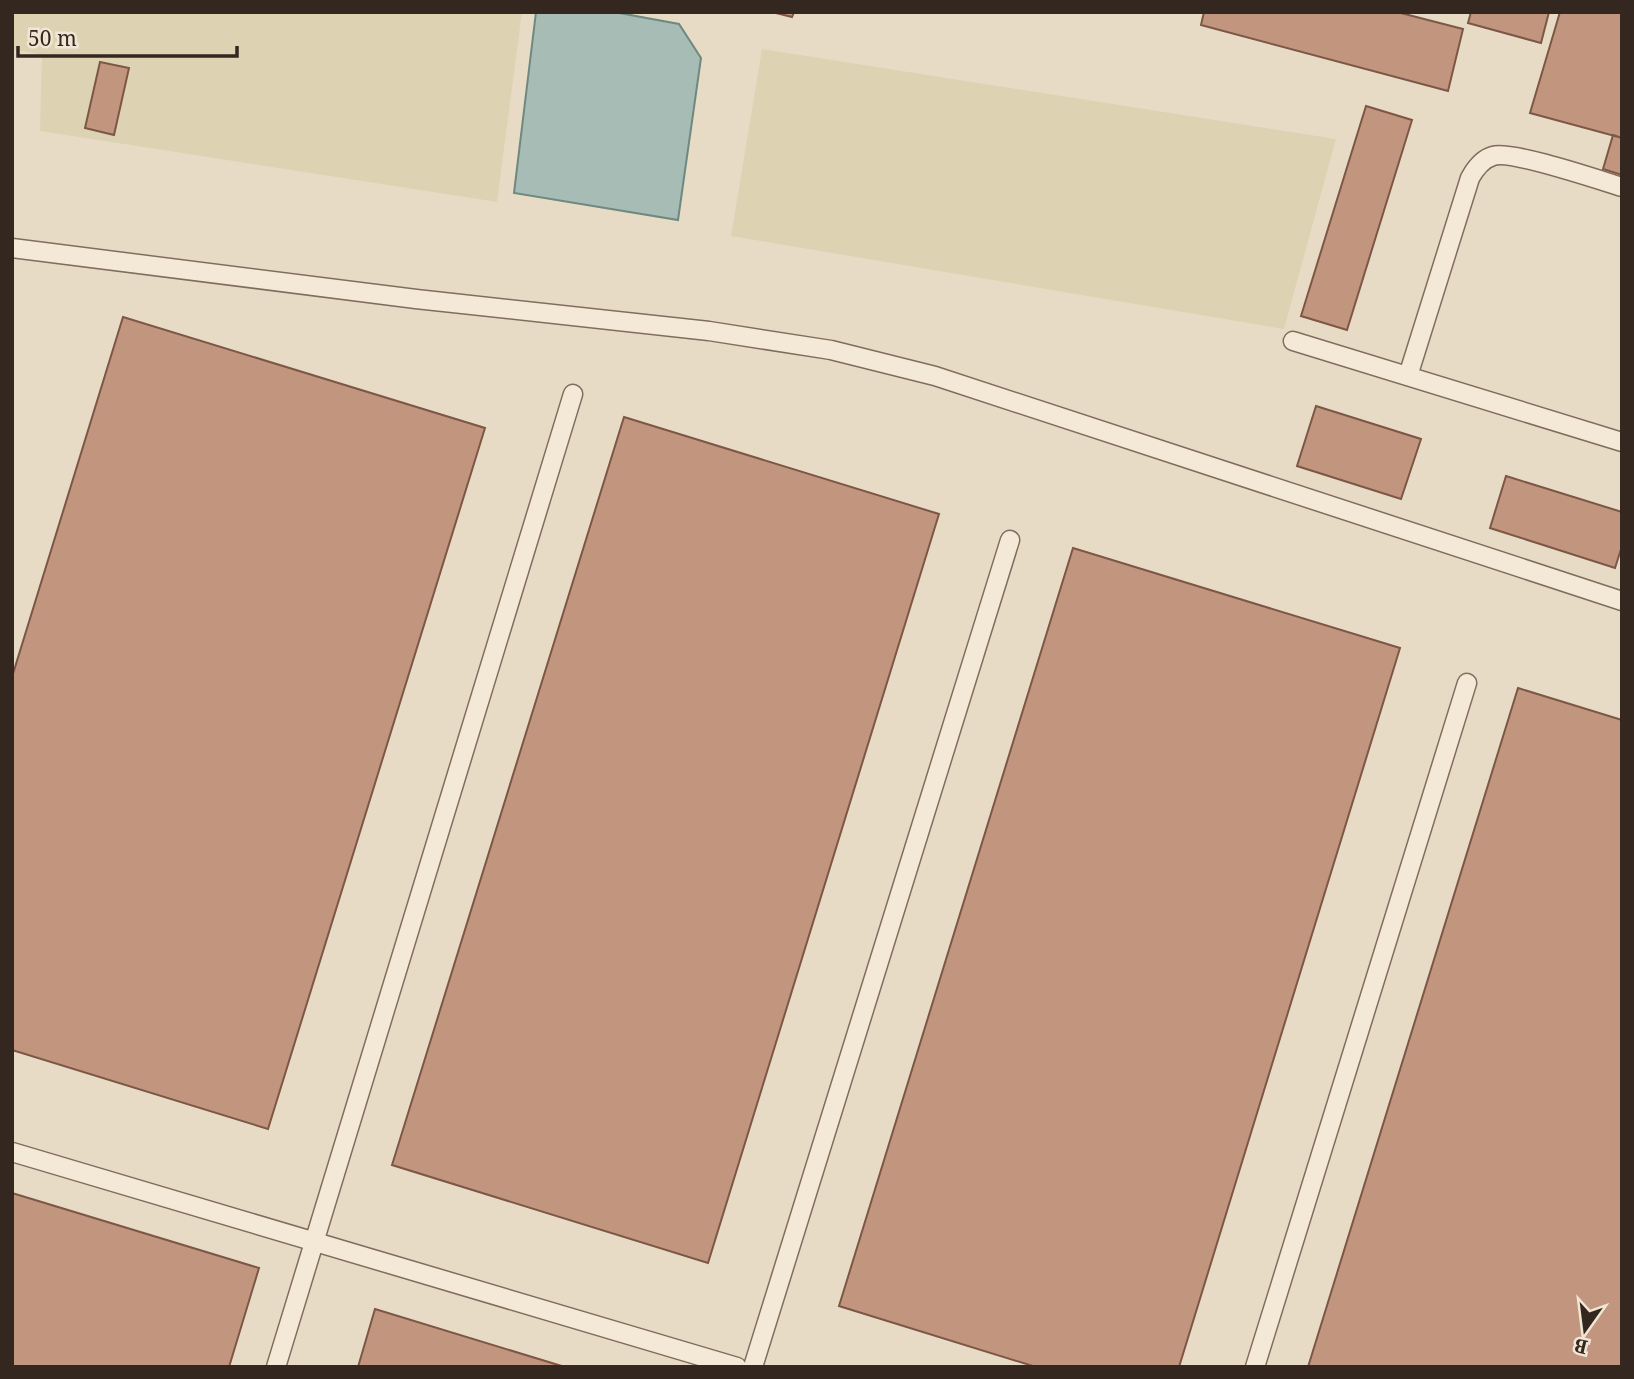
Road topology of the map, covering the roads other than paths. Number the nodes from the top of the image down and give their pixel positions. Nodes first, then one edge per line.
1 (1622, 187) edge
2 (12, 248) edge
3 (1293, 341) dead end
4 (1408, 376) junction
5 (573, 394) dead end
6 (1622, 442) edge
7 (1010, 540) dead end
8 (1622, 601) edge
9 (1467, 683) dead end
10 (12, 1152) edge
11 (314, 1241) junction
12 (276, 1367) edge
13 (737, 1367) edge
14 (753, 1367) edge
15 (1255, 1367) edge

1 - 4 lane
2 - 8 lane
3 - 4 lane
4 - 6 lane
5 - 11 lane
7 - 14 lane
9 - 15 lane
10 - 11 lane
11 - 12 lane
11 - 13 lane

